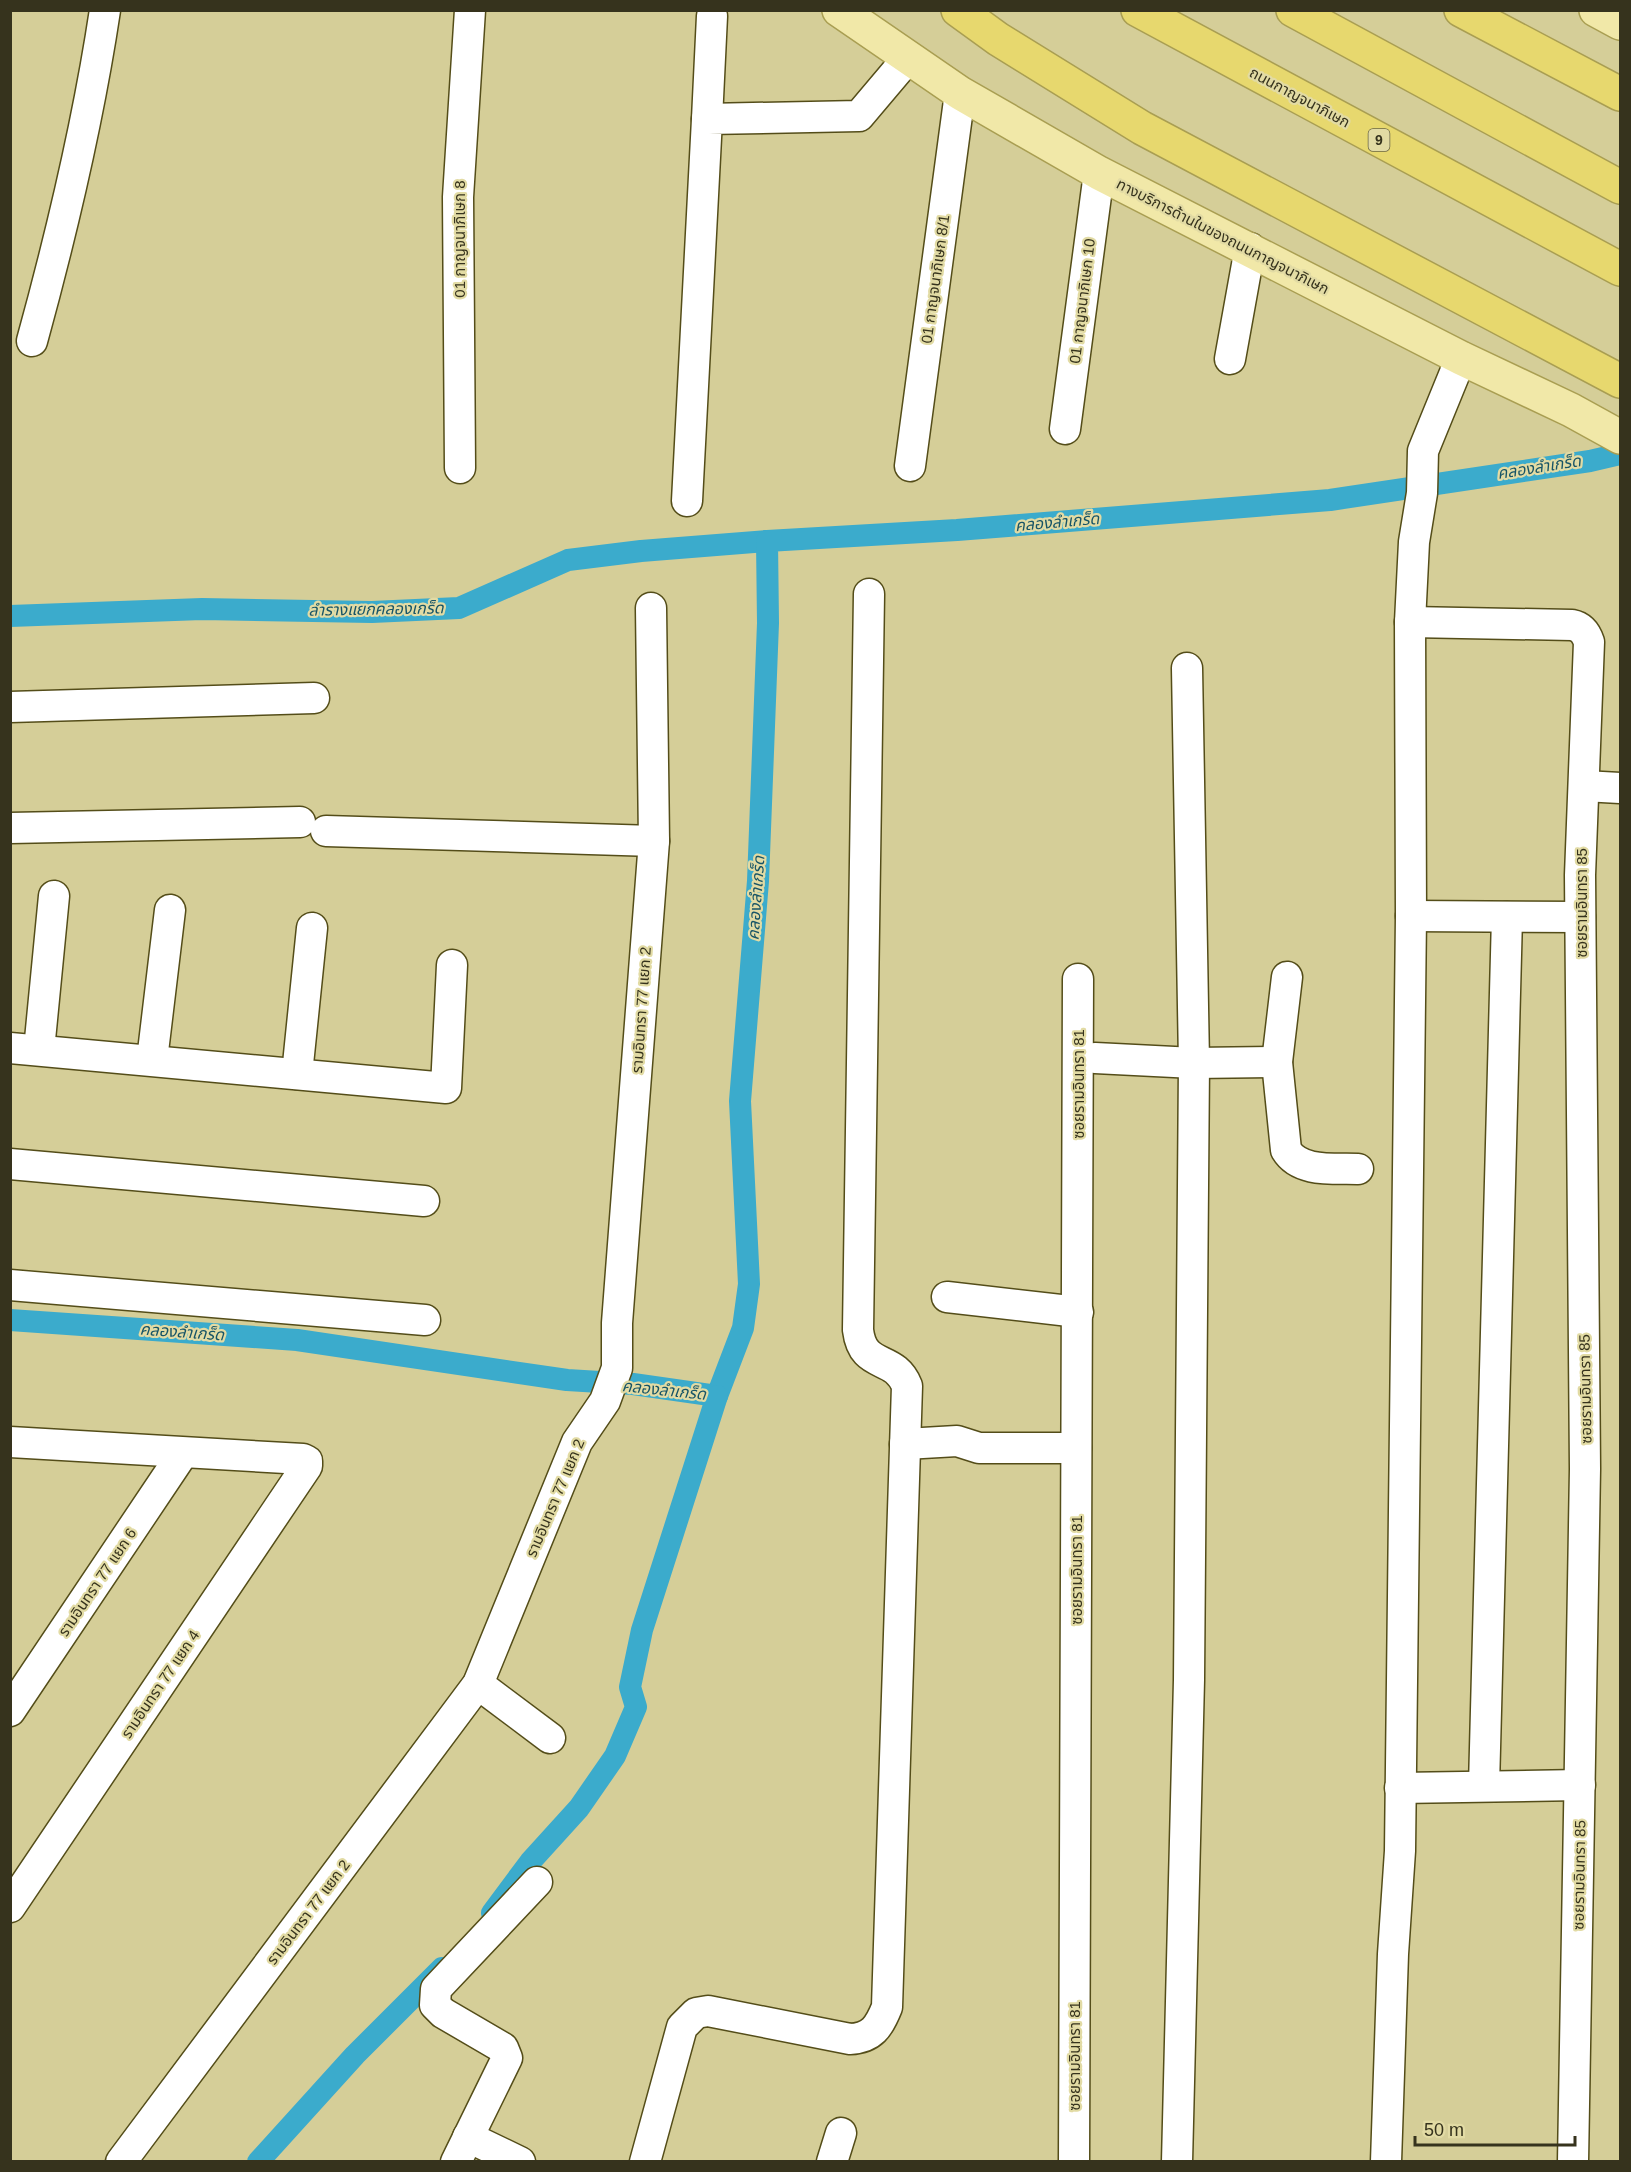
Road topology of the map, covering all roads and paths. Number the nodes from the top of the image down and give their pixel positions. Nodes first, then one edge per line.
1 (105, 10) edge
2 (470, 10) edge
3 (839, 10) edge
4 (958, 10) edge
5 (1138, 10) edge
6 (1293, 10) edge
7 (1461, 10) edge
8 (1596, 10) edge
9 (712, 16) dead end
10 (1620, 22) edge
11 (908, 58) junction
12 (960, 93) junction
13 (1620, 94) edge
14 (707, 119) junction
15 (1099, 173) junction
16 (1620, 187) edge
17 (1250, 248) junction
18 (1620, 269) edge
19 (32, 341) dead end
20 (1461, 358) junction
21 (1230, 359) dead end
22 (1620, 381) edge
23 (1065, 429) dead end
24 (1620, 437) edge
25 (910, 466) dead end
26 (460, 468) dead end
27 (687, 501) dead end
28 (869, 594) dead end
29 (651, 609) dead end
30 (1410, 622) junction
31 (1187, 668) dead end
32 (314, 698) dead end
33 (10, 707) edge
34 (1584, 786) junction
35 (1620, 788) edge
36 (10, 828) edge
37 (654, 841) junction
38 (54, 896) dead end
39 (170, 910) dead end
40 (1411, 916) junction
41 (1507, 917) junction
42 (1580, 917) junction
43 (312, 928) dead end
44 (452, 965) dead end
45 (1287, 977) dead end
46 (1078, 979) dead end
47 (25, 1049) edge
48 (1095, 1058) dead end
49 (152, 1060) junction
50 (1277, 1062) junction
51 (1194, 1063) junction
52 (297, 1074) junction
53 (10, 1164) edge
54 (1358, 1169) dead end
55 (424, 1201) dead end
56 (10, 1285) edge
57 (947, 1297) dead end
58 (1078, 1312) junction
59 (425, 1320) dead end
60 (10, 1442) edge
61 (905, 1444) junction
62 (1076, 1448) junction
63 (183, 1453) junction
64 (478, 1684) junction
65 (10, 1711) edge
66 (550, 1738) dead end
67 (1580, 1785) junction
68 (1484, 1786) junction
69 (1400, 1788) junction
70 (537, 1882) dead end
71 (10, 1907) edge
72 (841, 2133) dead end
73 (462, 2149) edge
74 (121, 2162) edge
75 (520, 2162) edge
76 (645, 2162) edge
77 (832, 2162) edge
78 (1074, 2162) edge
79 (1177, 2162) edge
80 (1386, 2162) edge
81 (1573, 2162) edge

1 - 19 street
2 - 26 street, 01 กาญจนาภิเษก 8
3 - 11 main road, ทางบริการด้านในของถนนกาญจนาภิเษก
4 - 22 highway
5 - 18 highway, ถนนกาญจนาภิเษก / 9
6 - 16 highway
7 - 13 highway
8 - 10 main road
9 - 14 street
11 - 12 main road, ทางบริการด้านในของถนนกาญจนาภิเษก
11 - 14 street
12 - 15 main road, ทางบริการด้านในของถนนกาญจนาภิเษก
12 - 25 street, 01 กาญจนาภิเษก 8/1
14 - 27 street
15 - 17 main road, ทางบริการด้านในของถนนกาญจนาภิเษก
15 - 23 street, 01 กาญจนาภิเษก 10
17 - 20 main road, ทางบริการด้านในของถนนกาญจนาภิเษก
17 - 21 street
20 - 24 main road, ทางบริการด้านในของถนนกาญจนาภิเษก
20 - 30 street
28 - 61 street
29 - 37 street, รามอินทรา 77 แยก 2
30 - 34 street, ซอยรามอินทรา 85
30 - 40 street
31 - 51 street
32 - 33 street
34 - 35 street
34 - 42 street, ซอยรามอินทรา 85
36 - 37 street
37 - 64 street, รามอินทรา 77 แยก 2
38 - 47 street
39 - 49 street
40 - 41 street
40 - 69 street
41 - 42 street
41 - 68 street
42 - 67 street, ซอยรามอินทรา 85
43 - 52 street
44 - 52 street
45 - 50 street
46 - 58 street, ซอยรามอินทรา 81
47 - 49 street
48 - 51 street
49 - 52 street
50 - 51 street
50 - 54 street
51 - 79 street
53 - 55 street
56 - 59 street
57 - 58 street
58 - 62 street, ซอยรามอินทรา 81
60 - 63 street
61 - 62 street
61 - 76 street
62 - 78 street, ซอยรามอินทรา 81
63 - 65 street, รามอินทรา 77 แยก 6
63 - 71 street, รามอินทรา 77 แยก 4
64 - 66 street
64 - 74 street, รามอินทรา 77 แยก 2
67 - 68 street
67 - 81 street, ซอยรามอินทรา 85
68 - 69 street
69 - 80 street
70 - 73 street
72 - 77 street
73 - 75 street

